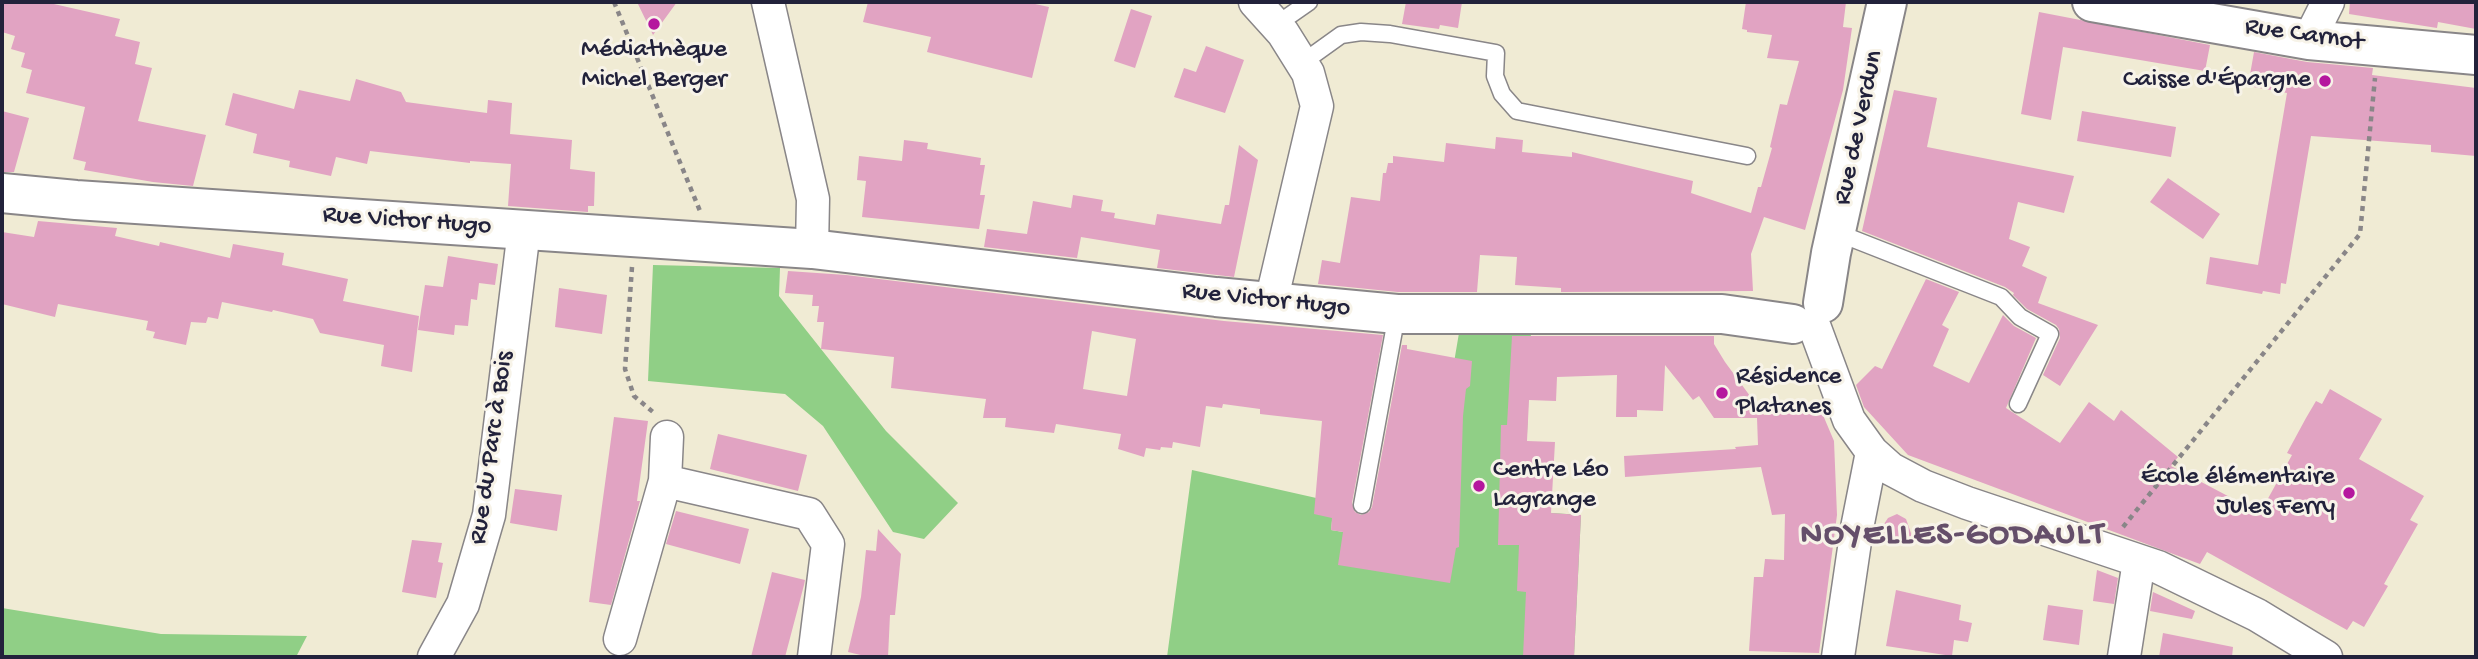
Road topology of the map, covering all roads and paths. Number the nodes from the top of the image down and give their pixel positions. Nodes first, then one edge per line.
1 (614, 2) edge
2 (768, 2) edge
3 (1255, 2) edge
4 (1309, 2) edge
5 (1887, 2) edge
6 (2092, 2) edge
7 (2328, 2) edge
8 (1276, 25) junction
9 (2309, 40) junction
10 (2378, 46) junction
11 (2476, 55) edge
12 (1302, 63) junction
13 (1747, 156) dead end
14 (2, 193) edge
15 (524, 230) junction
16 (634, 238) junction
17 (713, 243) junction
18 (1835, 243) junction
19 (812, 249) junction
20 (1271, 302) junction
21 (1806, 309) junction
22 (1397, 314) junction
23 (2018, 404) dead end
24 (667, 437) joint
25 (1872, 452) junction
26 (665, 481) junction
27 (1362, 505) dead end
28 (2105, 549) junction
29 (2139, 561) junction
30 (620, 639) dead end
31 (435, 657) edge
32 (814, 657) edge
33 (1838, 657) edge
34 (2124, 657) edge
35 (2326, 657) edge

1 - 17 path
2 - 19 street
3 - 8 street
4 - 8 lane
5 - 18 street, Rue de Verdun
6 - 9 street, Rue Carnot
7 - 9 street
8 - 12 street
9 - 10 street, Rue Carnot
10 - 11 street, Rue Carnot
10 - 28 path
12 - 13 lane
12 - 20 street
14 - 15 street, Rue Victor Hugo
15 - 16 street, Rue Victor Hugo
15 - 31 street, Rue du Parc à Bois
16 - 17 street, Rue Victor Hugo
16 - 24 path
17 - 19 street, Rue Victor Hugo
18 - 21 street, Rue de Verdun
18 - 23 lane
19 - 20 street, Rue Victor Hugo
20 - 22 street, Rue Victor Hugo
21 - 22 street, Rue Victor Hugo
21 - 25 street
22 - 27 lane
24 - 26 street
25 - 28 street
25 - 33 street
26 - 30 street
26 - 32 street
28 - 29 street
29 - 34 street
29 - 35 street

